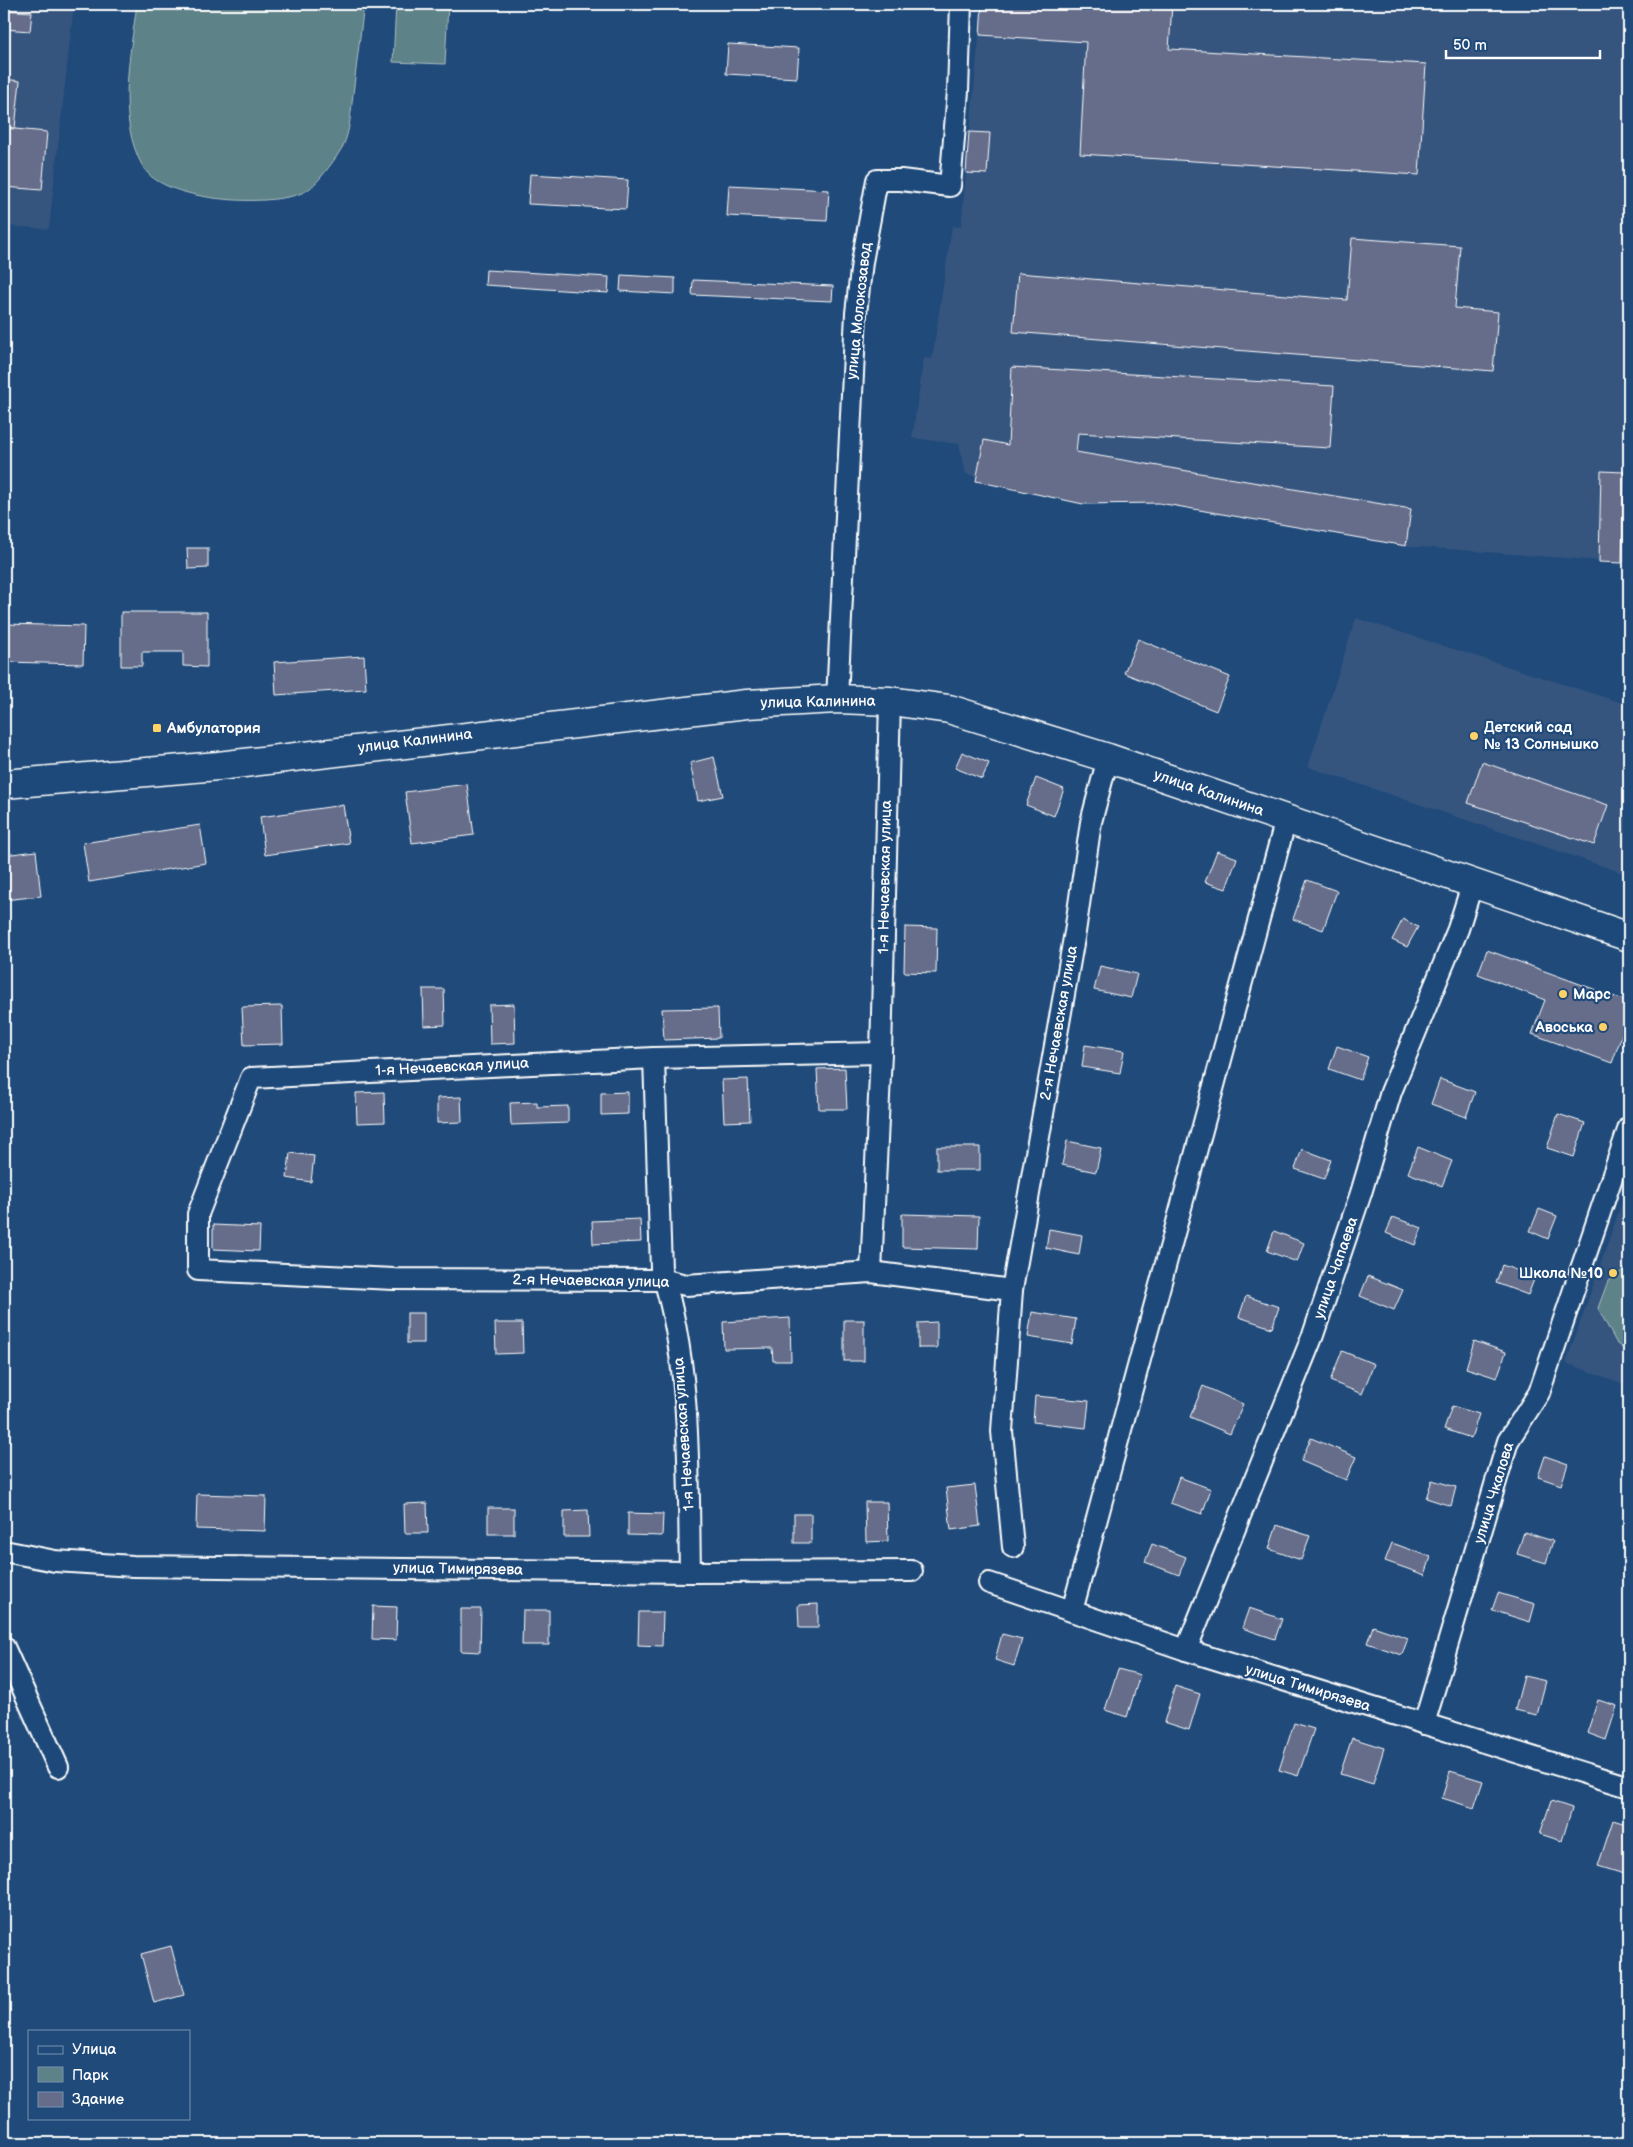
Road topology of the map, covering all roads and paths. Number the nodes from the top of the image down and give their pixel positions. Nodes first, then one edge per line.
1 (961, 4) edge
2 (837, 699) junction
3 (890, 701) junction
4 (1108, 758) junction
5 (4, 784) edge
6 (1286, 819) junction
7 (1473, 882) junction
8 (1629, 937) edge
9 (882, 1053) junction
10 (654, 1058) junction
11 (1629, 1127) edge
12 (198, 1270) joint
13 (871, 1272) junction
14 (665, 1280) junction
15 (1012, 1290) junction
16 (1013, 1547) dead end
17 (4, 1551) edge
18 (912, 1571) dead end
19 (690, 1572) junction
20 (989, 1583) dead end
21 (1072, 1611) junction
22 (4, 1647) edge
23 (1186, 1650) junction
24 (1424, 1724) junction
25 (58, 1767) dead end
26 (1629, 1787) edge

1 - 2 street, улица Молокозавод
2 - 3 main road, улица Калинина
2 - 5 main road, улица Калинина
3 - 4 main road, улица Калинина
3 - 9 street, 1-я Нечаевская улица
4 - 6 main road, улица Калинина
4 - 15 street, 2-я Нечаевская улица
6 - 7 main road, улица Калинина
6 - 21 street
7 - 8 main road, улица Калинина
7 - 23 street, улица Чапаева
9 - 10 street, 1-я Нечаевская улица
9 - 13 street, 1-я Нечаевская улица
10 - 12 street, 1-я Нечаевская улица
10 - 14 street, 1-я Нечаевская улица
11 - 24 street, улица Чкалова
12 - 14 street, 2-я Нечаевская улица
13 - 14 street, 2-я Нечаевская улица
13 - 15 street, 2-я Нечаевская улица
14 - 19 street, 1-я Нечаевская улица
15 - 16 street, 2-я Нечаевская улица
17 - 19 street, улица Тимирязева
18 - 19 street, улица Тимирязева
20 - 21 street, улица Тимирязева
21 - 23 street, улица Тимирязева
22 - 25 street
23 - 24 street, улица Тимирязева
24 - 26 street, улица Тимирязева

